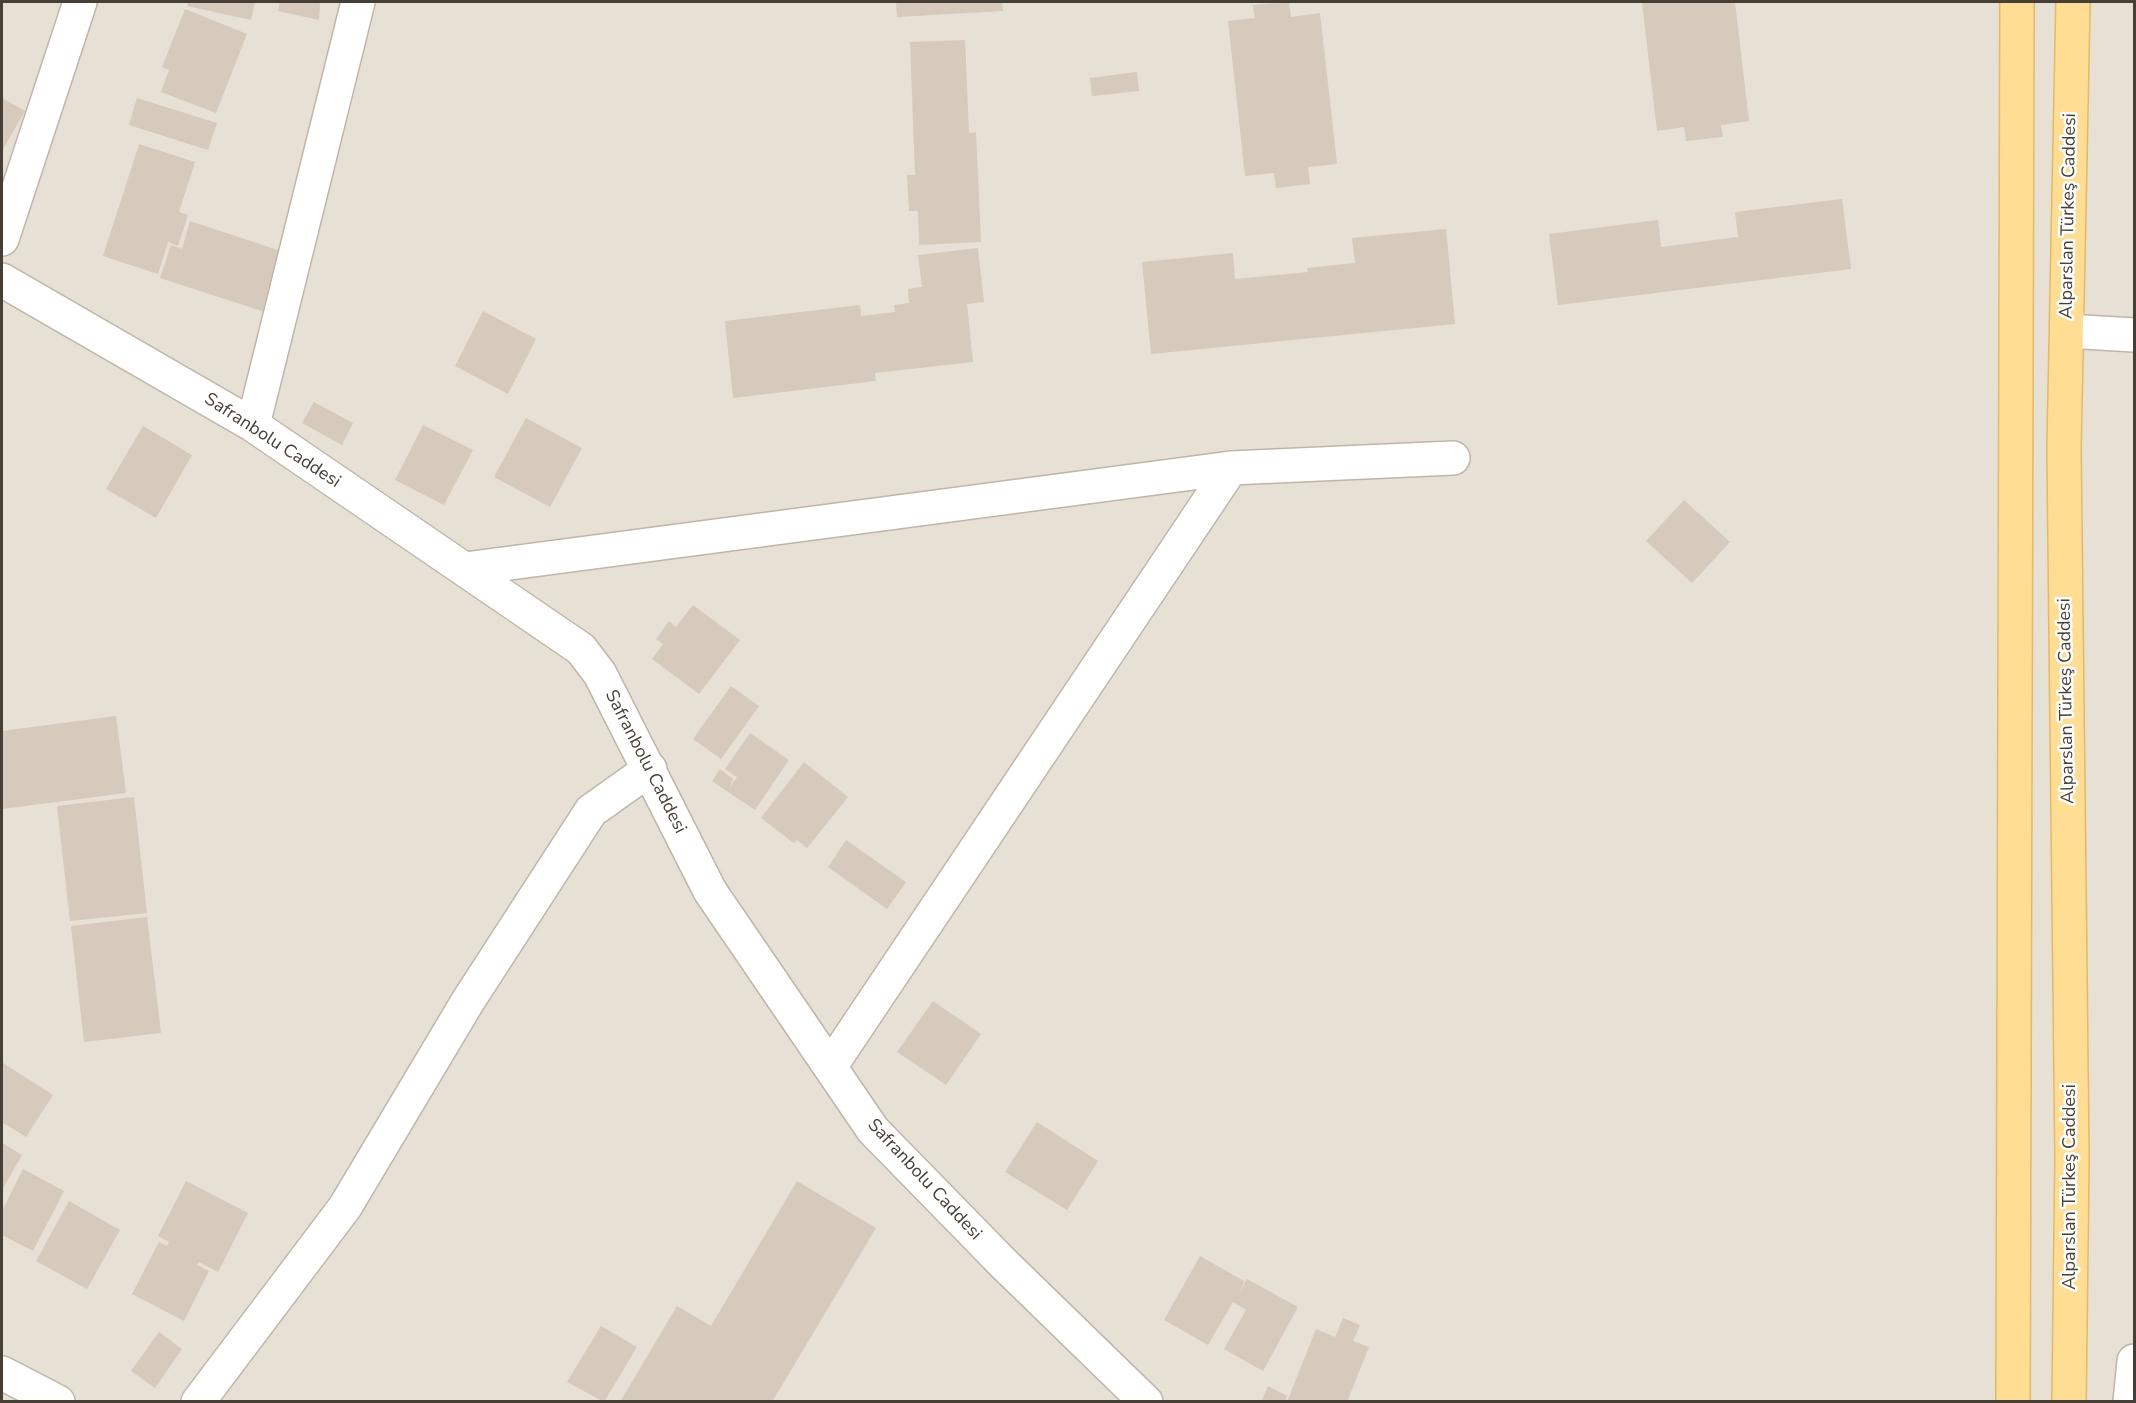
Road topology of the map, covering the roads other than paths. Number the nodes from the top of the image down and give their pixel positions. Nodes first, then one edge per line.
1 (80, 2) edge
2 (358, 2) edge
3 (2018, 2) edge
4 (2073, 2) edge
5 (2, 238) edge
6 (2, 280) edge
7 (2067, 331) junction
8 (2134, 335) edge
9 (253, 425) junction
10 (1453, 458) dead end
11 (1231, 468) junction
12 (465, 569) junction
13 (650, 769) junction
14 (830, 1067) junction
15 (2134, 1361) edge
16 (2, 1373) edge
17 (58, 1401) edge
18 (198, 1401) edge
19 (1146, 1401) edge
20 (2013, 1401) edge
21 (2069, 1401) edge
22 (2130, 1401) edge

1 - 5 street
2 - 9 street
3 - 20 main road
4 - 7 main road, Alparslan Türkeş Caddesi
6 - 9 street, Safranbolu Caddesi
7 - 8 street
7 - 21 main road, Alparslan Türkeş Caddesi
9 - 12 street, Safranbolu Caddesi
10 - 11 street
11 - 12 street
11 - 14 street
12 - 13 street, Safranbolu Caddesi
13 - 14 street, Safranbolu Caddesi
13 - 18 street
14 - 19 street, Safranbolu Caddesi
15 - 22 street
16 - 17 street

